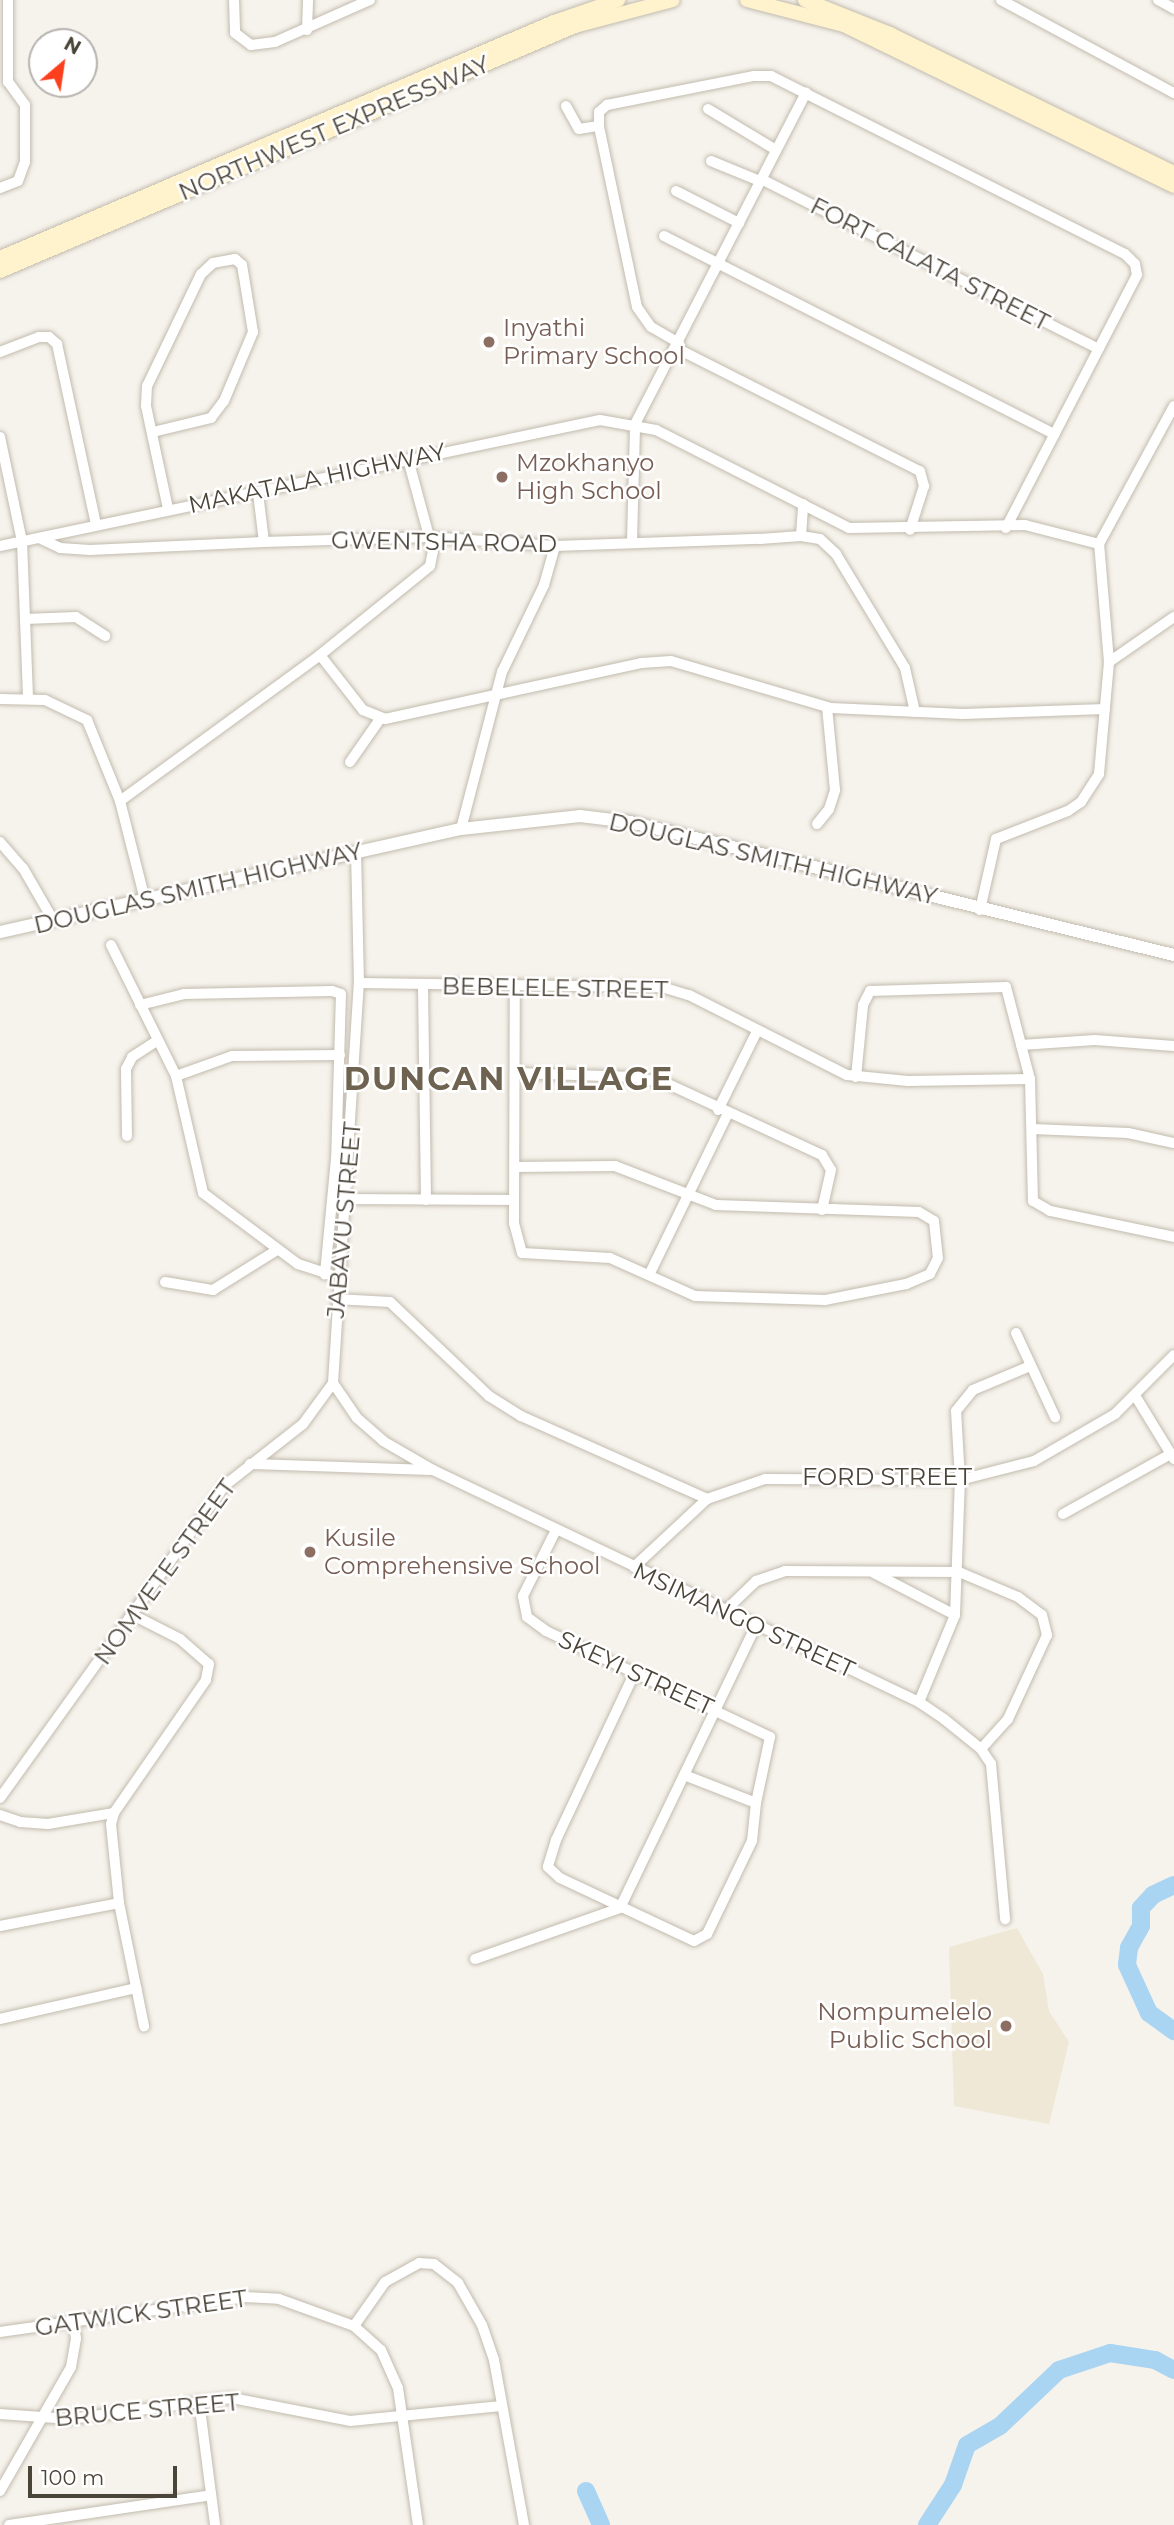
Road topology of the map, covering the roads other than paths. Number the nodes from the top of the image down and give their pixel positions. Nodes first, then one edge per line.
1 (8, 0) edge
2 (233, 0) edge
3 (308, 0) edge
4 (370, 0) edge
5 (618, 0) edge
6 (673, 0) edge
7 (747, 0) edge
8 (805, 0) edge
9 (1002, 0) edge
10 (1158, 0) edge
11 (1174, 9) edge
12 (307, 30) junction
13 (1173, 89) edge
14 (806, 92) junction
15 (566, 106) dead end
16 (708, 109) dead end
17 (599, 126) junction
18 (776, 150) junction
19 (710, 161) dead end
20 (1174, 173) edge
21 (761, 180) junction
22 (1174, 186) edge
23 (0, 188) edge
24 (676, 191) dead end
25 (739, 223) junction
26 (664, 236) dead end
27 (0, 258) edge
28 (719, 262) junction
29 (0, 271) edge
30 (678, 346) junction
31 (1099, 349) junction
32 (0, 352) edge
33 (1174, 406) edge
34 (635, 424) junction
35 (153, 432) junction
36 (1055, 434) junction
37 (0, 437) edge
38 (408, 459) junction
39 (3, 463) edge
40 (258, 493) junction
41 (803, 504) junction
42 (168, 509) junction
43 (96, 524) junction
44 (1006, 528) junction
45 (910, 530) junction
46 (801, 536) junction
47 (429, 537) junction
48 (39, 538) junction
49 (22, 541) junction
50 (264, 542) junction
51 (632, 542) junction
52 (1099, 544) junction
53 (0, 546) edge
54 (555, 546) junction
55 (1174, 617) edge
56 (24, 620) junction
57 (105, 636) dead end
58 (320, 655) junction
59 (1109, 662) junction
60 (496, 695) junction
61 (0, 699) edge
62 (27, 699) junction
63 (827, 707) junction
64 (1105, 709) junction
65 (915, 712) junction
66 (380, 719) junction
67 (350, 762) dead end
68 (120, 801) junction
69 (817, 824) dead end
70 (461, 829) junction
71 (0, 842) edge
72 (356, 853) junction
73 (145, 900) junction
74 (980, 909) junction
75 (53, 920) junction
76 (0, 932) edge
77 (111, 945) dead end
78 (1174, 955) edge
79 (359, 983) junction
80 (515, 984) junction
81 (423, 985) junction
82 (141, 1005) junction
83 (757, 1031) junction
84 (158, 1040) junction
85 (1021, 1045) junction
86 (1174, 1046) edge
87 (340, 1055) junction
88 (516, 1073) junction
89 (176, 1076) junction
90 (856, 1077) junction
91 (1030, 1079) junction
92 (722, 1112) junction
93 (1033, 1129) junction
94 (127, 1136) dead end
95 (1174, 1143) edge
96 (515, 1167) junction
97 (688, 1196) junction
98 (346, 1199) junction
99 (426, 1200) junction
100 (514, 1200) junction
101 (822, 1210) junction
102 (1174, 1237) edge
103 (277, 1250) junction
104 (650, 1273) junction
105 (325, 1274) junction
106 (339, 1275) junction
107 (165, 1282) dead end
108 (336, 1299) junction
109 (1016, 1333) dead end
110 (1174, 1355) edge
111 (1030, 1366) junction
112 (333, 1382) junction
113 (1136, 1397) junction
114 (1055, 1417) dead end
115 (1173, 1457) edge
116 (248, 1464) junction
117 (433, 1470) junction
118 (960, 1480) junction
119 (706, 1499) junction
120 (1063, 1514) dead end
121 (555, 1532) junction
122 (634, 1567) junction
123 (872, 1572) junction
124 (959, 1572) junction
125 (726, 1610) junction
126 (131, 1614) junction
127 (955, 1615) junction
128 (755, 1627) junction
129 (635, 1672) junction
130 (919, 1702) junction
131 (714, 1710) junction
132 (981, 1749) junction
133 (684, 1775) junction
134 (0, 1798) edge
135 (756, 1803) junction
136 (114, 1813) junction
137 (0, 1815) edge
138 (119, 1903) junction
139 (620, 1908) junction
140 (1005, 1919) dead end
141 (0, 1926) edge
142 (475, 1959) dead end
143 (137, 1988) junction
144 (0, 2019) edge
145 (144, 2026) dead end
146 (73, 2321) junction
147 (354, 2326) junction
148 (0, 2332) edge
149 (199, 2401) junction
150 (501, 2406) junction
151 (0, 2414) edge
152 (402, 2418) junction
153 (43, 2419) junction
154 (0, 2491) edge
155 (211, 2495) junction
156 (9, 2525) edge
157 (215, 2525) edge
158 (418, 2525) edge
159 (524, 2525) edge

1 - 23 street
2 - 12 street
3 - 12 street
4 - 12 street
5 - 27 main road, NORTHWEST EXPRESSWAY
6 - 29 main road, NORTHWEST EXPRESSWAY
7 - 22 main road
8 - 20 main road
9 - 13 street
10 - 11 street
14 - 17 street
14 - 18 street
14 - 31 street
15 - 17 street
16 - 18 street
17 - 30 street
18 - 21 street
19 - 21 street, FORT CALATA STREET
21 - 25 street
21 - 31 street, FORT CALATA STREET
24 - 25 street
25 - 28 street
26 - 28 street
28 - 30 street
28 - 36 street
30 - 34 street
30 - 45 street
31 - 36 street
32 - 43 street
33 - 52 street
34 - 38 street, MAKATALA HIGHWAY
34 - 41 street
34 - 51 street
35 - 35 street
35 - 42 street
36 - 44 street
37 - 39 street
38 - 40 street, MAKATALA HIGHWAY
38 - 47 street
39 - 49 street
40 - 42 street, MAKATALA HIGHWAY
40 - 50 street
41 - 45 street
41 - 46 street
42 - 43 street, MAKATALA HIGHWAY
43 - 48 street, MAKATALA HIGHWAY
44 - 45 street
44 - 52 street
46 - 51 street, GWENTSHA ROAD
46 - 65 street
47 - 50 street, GWENTSHA ROAD
47 - 54 street, GWENTSHA ROAD
47 - 58 street
48 - 49 street, MAKATALA HIGHWAY
48 - 50 street, GWENTSHA ROAD
49 - 53 street, MAKATALA HIGHWAY
49 - 56 street
51 - 54 street, GWENTSHA ROAD
52 - 59 street
54 - 60 street
55 - 59 street
56 - 57 street
56 - 62 street
58 - 66 street
58 - 68 street
59 - 64 street
60 - 63 street
60 - 66 street
60 - 70 street
61 - 62 street
62 - 68 street
63 - 65 street
63 - 69 street
64 - 65 street
64 - 74 street
66 - 67 street
68 - 73 street
70 - 72 street, DOUGLAS SMITH HIGHWAY
70 - 74 street, DOUGLAS SMITH HIGHWAY
71 - 75 street
72 - 73 street, DOUGLAS SMITH HIGHWAY
72 - 79 street, JABAVU STREET
73 - 75 street, DOUGLAS SMITH HIGHWAY
74 - 78 street, DOUGLAS SMITH HIGHWAY
75 - 76 street, DOUGLAS SMITH HIGHWAY
77 - 82 street
79 - 81 street, BEBELELE STREET
79 - 98 street, JABAVU STREET
80 - 81 street, BEBELELE STREET
80 - 83 street, BEBELELE STREET
80 - 88 street
81 - 99 street
82 - 84 street
82 - 87 street
83 - 90 street, BEBELELE STREET
83 - 92 street
84 - 89 street
84 - 94 street
85 - 86 street
85 - 90 street
85 - 91 street
87 - 89 street
87 - 105 street
88 - 92 street
88 - 96 street
89 - 103 street
90 - 91 street
91 - 93 street
92 - 97 street
92 - 101 street
93 - 95 street
93 - 102 street
96 - 97 street
96 - 100 street
97 - 101 street
97 - 104 street
98 - 99 street
98 - 106 street, JABAVU STREET
99 - 100 street
100 - 104 street
101 - 104 street
103 - 105 street
103 - 107 street
105 - 106 street
106 - 108 street, JABAVU STREET
108 - 112 street, JABAVU STREET
108 - 119 street
109 - 111 street
110 - 113 street, FORD STREET
111 - 114 street
111 - 118 street
112 - 116 street
112 - 117 street, MSIMANGO STREET
113 - 115 street
113 - 118 street, FORD STREET
115 - 120 street
116 - 117 street, NOMVETE STREET
116 - 126 street, NOMVETE STREET
117 - 121 street, MSIMANGO STREET
118 - 119 street, FORD STREET
118 - 124 street
119 - 122 street, FORD STREET
121 - 122 street, MSIMANGO STREET
121 - 129 street, SKEYI STREET
122 - 125 street, MSIMANGO STREET
123 - 124 street
123 - 125 street
123 - 127 street
124 - 127 street
124 - 132 street
125 - 128 street, MSIMANGO STREET
126 - 134 street, NOMVETE STREET
126 - 136 street
127 - 130 street
128 - 130 street, MSIMANGO STREET
128 - 131 street
129 - 131 street, SKEYI STREET
129 - 139 street
130 - 132 street, MSIMANGO STREET
131 - 133 street
131 - 135 street, SKEYI STREET
132 - 140 street
133 - 135 street
133 - 139 street
135 - 139 street
136 - 137 street
136 - 138 street
138 - 141 street
138 - 143 street
139 - 142 street
143 - 144 street
143 - 145 street
146 - 147 street, GATWICK STREET
146 - 148 street, GATWICK STREET
146 - 153 street
147 - 150 street
147 - 152 street, GATWICK STREET
149 - 152 street, BRUCE STREET
149 - 153 street, BRUCE STREET
149 - 155 street
150 - 152 street, BRUCE STREET
150 - 159 street
151 - 153 street, BRUCE STREET
152 - 158 street, GATWICK STREET
153 - 154 street
155 - 156 street
155 - 157 street

